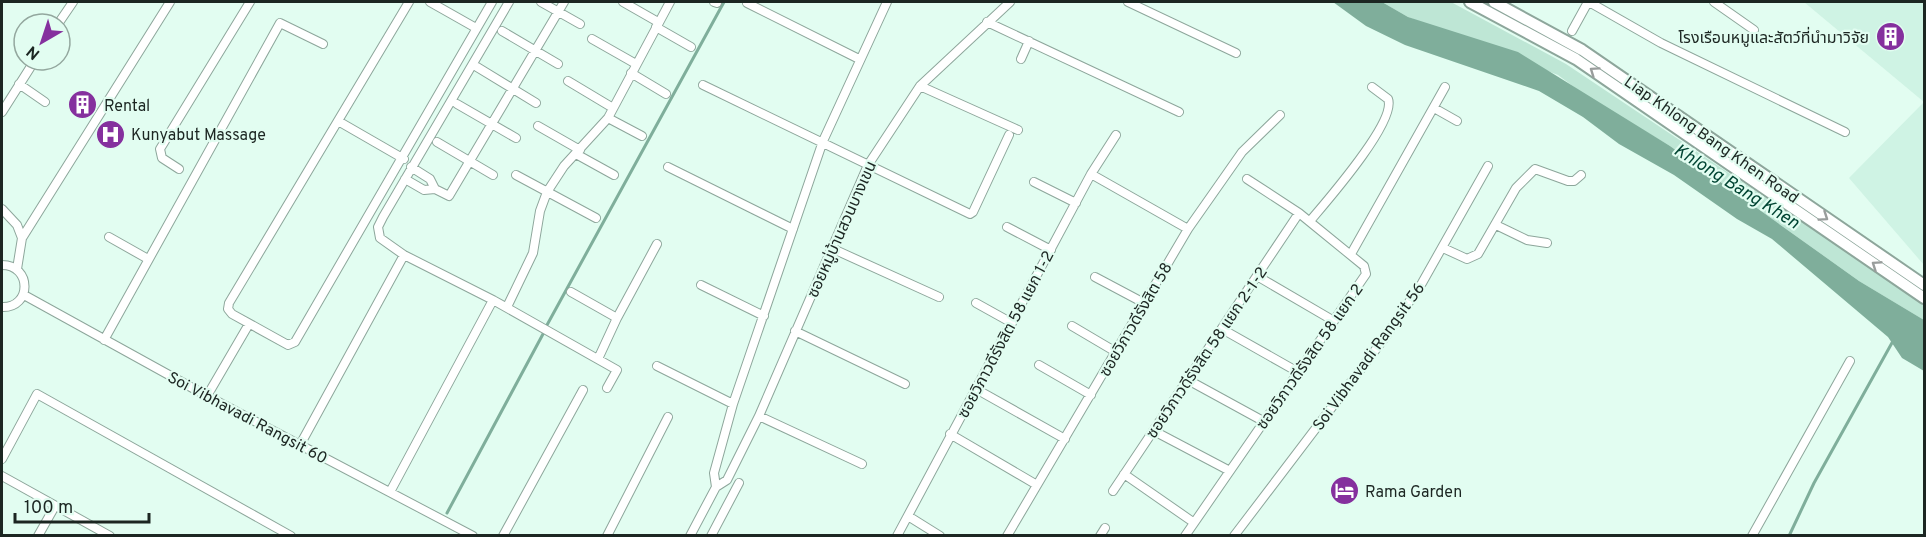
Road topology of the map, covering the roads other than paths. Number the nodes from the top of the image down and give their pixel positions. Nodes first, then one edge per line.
1 (170, 2) edge
2 (250, 2) edge
3 (409, 2) edge
4 (430, 2) edge
5 (492, 2) edge
6 (509, 2) edge
7 (541, 2) edge
8 (564, 2) edge
9 (623, 2) edge
10 (670, 2) edge
11 (887, 2) edge
12 (1010, 2) edge
13 (1128, 2) edge
14 (1470, 2) edge
15 (1494, 2) edge
16 (1589, 2) edge
17 (1714, 2) edge
18 (747, 3) dead end
19 (1508, 5) edge
20 (558, 11) junction
21 (987, 22) junction
22 (580, 24) dead end
23 (657, 25) junction
24 (476, 28) junction
25 (1754, 30) dead end
26 (502, 31) dead end
27 (1572, 31) dead end
28 (592, 39) dead end
29 (1029, 41) junction
30 (323, 44) dead end
31 (691, 47) dead end
32 (535, 50) junction
33 (1236, 53) dead end
34 (860, 59) junction
35 (1021, 59) dead end
36 (558, 64) dead end
37 (636, 64) junction
38 (477, 68) dead end
39 (27, 72) edge
40 (631, 74) junction
41 (568, 81) dead end
42 (19, 84) junction
43 (703, 85) dead end
44 (920, 86) junction
45 (1372, 87) dead end
46 (1445, 87) dead end
47 (512, 89) junction
48 (666, 94) dead end
49 (45, 102) dead end
50 (537, 103) dead end
51 (457, 104) dead end
52 (613, 108) junction
53 (1434, 108) junction
54 (2, 112) edge
55 (1179, 112) dead end
56 (1280, 115) dead end
57 (608, 118) junction
58 (338, 121) junction
59 (1457, 121) dead end
60 (491, 124) junction
61 (538, 126) dead end
62 (1018, 130) dead end
63 (1845, 132) dead end
64 (1009, 135) dead end
65 (1116, 135) dead end
66 (642, 136) dead end
67 (516, 138) dead end
68 (823, 141) junction
69 (437, 142) dead end
70 (578, 152) junction
71 (404, 159) junction
72 (469, 161) junction
73 (868, 165) junction
74 (1488, 166) dead end
75 (411, 167) junction
76 (668, 167) dead end
77 (179, 169) dead end
78 (1091, 174) junction
79 (516, 175) dead end
80 (614, 175) dead end
81 (1581, 175) dead end
82 (493, 176) dead end
83 (405, 179) junction
84 (1247, 179) dead end
85 (1034, 182) dead end
86 (435, 189) junction
87 (547, 192) junction
88 (1076, 203) junction
89 (2, 209) edge
90 (1299, 213) junction
91 (596, 218) dead end
92 (1310, 221) junction
93 (1496, 225) junction
94 (1007, 227) dead end
95 (1188, 229) junction
96 (793, 230) junction
97 (109, 237) dead end
98 (22, 238) junction
99 (1547, 243) dead end
100 (657, 244) dead end
101 (831, 248) junction
102 (1443, 248) junction
103 (1051, 250) junction
104 (1351, 254) junction
105 (404, 255) junction
106 (147, 258) junction
107 (2, 265) edge
108 (16, 269) junction
109 (1257, 276) junction
110 (1095, 277) dead end
111 (701, 285) dead end
112 (1924, 285) edge
113 (571, 292) dead end
114 (24, 295) junction
115 (939, 297) dead end
116 (1924, 298) edge
117 (493, 300) junction
118 (976, 303) dead end
119 (1144, 303) junction
120 (2, 307) edge
121 (507, 307) junction
122 (764, 316) junction
123 (617, 318) junction
124 (1334, 321) junction
125 (1012, 323) junction
126 (249, 324) junction
127 (1072, 326) dead end
128 (1222, 329) junction
129 (795, 331) junction
130 (104, 340) junction
131 (1116, 352) junction
132 (598, 359) junction
133 (1850, 361) dead end
134 (1039, 365) dead end
135 (657, 366) dead end
136 (1298, 372) junction
137 (1188, 380) junction
138 (905, 384) dead end
139 (607, 388) dead end
140 (976, 389) junction
141 (583, 390) dead end
142 (1091, 395) junction
143 (207, 396) junction
144 (733, 404) junction
145 (759, 416) junction
146 (668, 417) dead end
147 (1263, 421) junction
148 (1154, 430) junction
149 (950, 434) junction
150 (1065, 439) junction
151 (300, 445) junction
152 (2, 459) edge
153 (862, 464) dead end
154 (1228, 470) junction
155 (1124, 474) junction
156 (2, 476) edge
157 (739, 483) dead end
158 (1037, 486) junction
159 (716, 487) junction
160 (1113, 490) dead end
161 (390, 492) junction
162 (55, 506) junction
163 (908, 516) junction
164 (1194, 522) junction
165 (1105, 528) dead end
166 (38, 536) edge
167 (110, 536) edge
168 (291, 536) edge
169 (473, 536) edge
170 (503, 536) edge
171 (607, 536) edge
172 (690, 536) edge
173 (711, 536) edge
174 (897, 536) edge
175 (940, 536) edge
176 (1007, 536) edge
177 (1100, 536) edge
178 (1185, 536) edge
179 (1234, 536) edge
180 (1752, 536) edge

1 - 98 street
2 - 77 street
3 - 58 street
4 - 24 street
5 - 24 street
6 - 75 street
7 - 20 street
8 - 20 street
9 - 23 street
10 - 23 street
11 - 34 street, ซอยหมู่บ้านสวนบางเขน
12 - 21 street, ซอยหมู่บ้านสวนบางเขน
13 - 33 street
116 -> 14 main road, Liap Khlong Bang Khen Road
15 - 19 main road, Liap Khlong Bang Khen Road
16 - 27 street
16 - 63 street
17 - 25 street
18 - 34 street
19 -> 112 main road, Liap Khlong Bang Khen Road
20 - 22 street
20 - 32 street
21 - 29 street
21 - 44 street, ซอยหมู่บ้านสวนบางเขน
23 - 31 street
23 - 37 street
24 - 71 street
26 - 32 street
28 - 37 street
29 - 35 street
29 - 55 street
30 - 106 street
32 - 36 street
32 - 47 street
34 - 68 street, ซอยหมู่บ้านสวนบางเขน
37 - 40 street
38 - 47 street
39 - 42 street
40 - 48 street
40 - 52 street
41 - 52 street
42 - 49 street
42 - 54 street
43 - 68 street
44 - 62 street
44 - 73 street, ซอยหมู่บ้านสวนบางเขน
45 - 92 street
46 - 53 street
47 - 50 street
47 - 60 street
51 - 60 street
52 - 57 street
53 - 59 street
53 - 104 street
56 - 95 street, ซอยวิภาวดีรังสิต 58
57 - 66 street
57 - 70 street
58 - 71 street
58 - 126 street
60 - 67 street
60 - 72 street
61 - 70 street
64 - 73 street
65 - 78 street, ซอยวิภาวดีรังสิต 58 แยก 1-2
68 - 73 street
68 - 96 street, ซอยหมู่บ้านสวนบางเขน
69 - 72 street
70 - 80 street
70 - 87 street
71 - 126 street
72 - 82 street
72 - 86 street
73 - 101 street, ซอยหมู่บ้านสวนบางเขน
74 - 102 street, Soi Vibhavadi Rangsit 56
75 - 83 street
75 - 86 street
76 - 96 street
78 - 88 street, ซอยวิภาวดีรังสิต 58 แยก 1-2
78 - 95 street
79 - 87 street
81 - 93 street
83 - 86 street
83 - 105 street
84 - 90 street, ซอยวิภาวดีรังสิต 58 แยก 2
85 - 88 street
87 - 91 street
87 - 121 street
88 - 103 street, ซอยวิภาวดีรังสิต 58 แยก 1-2
89 - 98 street
90 - 92 street, ซอยวิภาวดีรังสิต 58 แยก 2
90 - 109 street, ซอยวิภาวดีรังสิต 58 แยก 2-1-2
92 - 104 street, ซอยวิภาวดีรังสิต 58 แยก 2
93 - 99 street
93 - 102 street
94 - 103 street
95 - 119 street, ซอยวิภาวดีรังสิต 58
96 - 122 street, ซอยหมู่บ้านสวนบางเขน
97 - 106 street
98 - 108 street
100 - 123 street
101 - 115 street
101 - 129 street, ซอยหมู่บ้านสวนบางเขน
102 - 179 street, Soi Vibhavadi Rangsit 56
103 - 125 street, ซอยวิภาวดีรังสิต 58 แยก 1-2
104 - 124 street, ซอยวิภาวดีรังสิต 58 แยก 2
105 - 117 street
105 - 151 street
106 - 130 street
107 - 108 street
108 - 114 street
109 - 124 street
109 - 128 street, ซอยวิภาวดีรังสิต 58 แยก 2-1-2
110 - 119 street
111 - 122 street
113 - 123 street
114 - 120 street
114 - 130 street, Soi Vibhavadi Rangsit 60
117 - 121 street
117 - 161 street
118 - 125 street
119 - 131 street, ซอยวิภาวดีรังสิต 58
121 - 132 street
122 - 144 street, ซอยหมู่บ้านสวนบางเขน
123 - 132 street
124 - 136 street, ซอยวิภาวดีรังสิต 58 แยก 2
125 - 140 street, ซอยวิภาวดีรังสิต 58 แยก 1-2
126 - 143 street
127 - 131 street
128 - 136 street
128 - 137 street, ซอยวิภาวดีรังสิต 58 แยก 2-1-2
129 - 138 street
129 - 145 street, ซอยหมู่บ้านสวนบางเขน
130 - 143 street, Soi Vibhavadi Rangsit 60
131 - 142 street, ซอยวิภาวดีรังสิต 58
132 - 139 street
133 - 180 street
134 - 142 street
135 - 144 street
136 - 147 street, ซอยวิภาวดีรังสิต 58 แยก 2
137 - 147 street
137 - 148 street, ซอยวิภาวดีรังสิต 58 แยก 2-1-2
140 - 149 street, ซอยวิภาวดีรังสิต 58 แยก 1-2
140 - 150 street
141 - 170 street
142 - 150 street, ซอยวิภาวดีรังสิต 58
143 - 151 street, Soi Vibhavadi Rangsit 60
144 - 159 street, ซอยหมู่บ้านสวนบางเขน
145 - 153 street
145 - 159 street, ซอยหมู่บ้านสวนบางเขน
146 - 171 street
147 - 154 street, ซอยวิภาวดีรังสิต 58 แยก 2
148 - 154 street
148 - 155 street, ซอยวิภาวดีรังสิต 58 แยก 2-1-2
149 - 158 street
149 - 163 street, ซอยวิภาวดีรังสิต 58 แยก 1-2
150 - 158 street, ซอยวิภาวดีรังสิต 58
151 - 161 street, Soi Vibhavadi Rangsit 60
152 - 168 street
154 - 164 street, ซอยวิภาวดีรังสิต 58 แยก 2
155 - 160 street, ซอยวิภาวดีรังสิต 58 แยก 2-1-2
155 - 164 street
156 - 162 street
157 - 173 street
158 - 176 street, ซอยวิภาวดีรังสิต 58
159 - 172 street, ซอยหมู่บ้านสวนบางเขน
161 - 169 street, Soi Vibhavadi Rangsit 60
162 - 166 street
162 - 167 street
163 - 174 street, ซอยวิภาวดีรังสิต 58 แยก 1-2
163 - 175 street
164 - 178 street, ซอยวิภาวดีรังสิต 58 แยก 2
165 - 177 street

